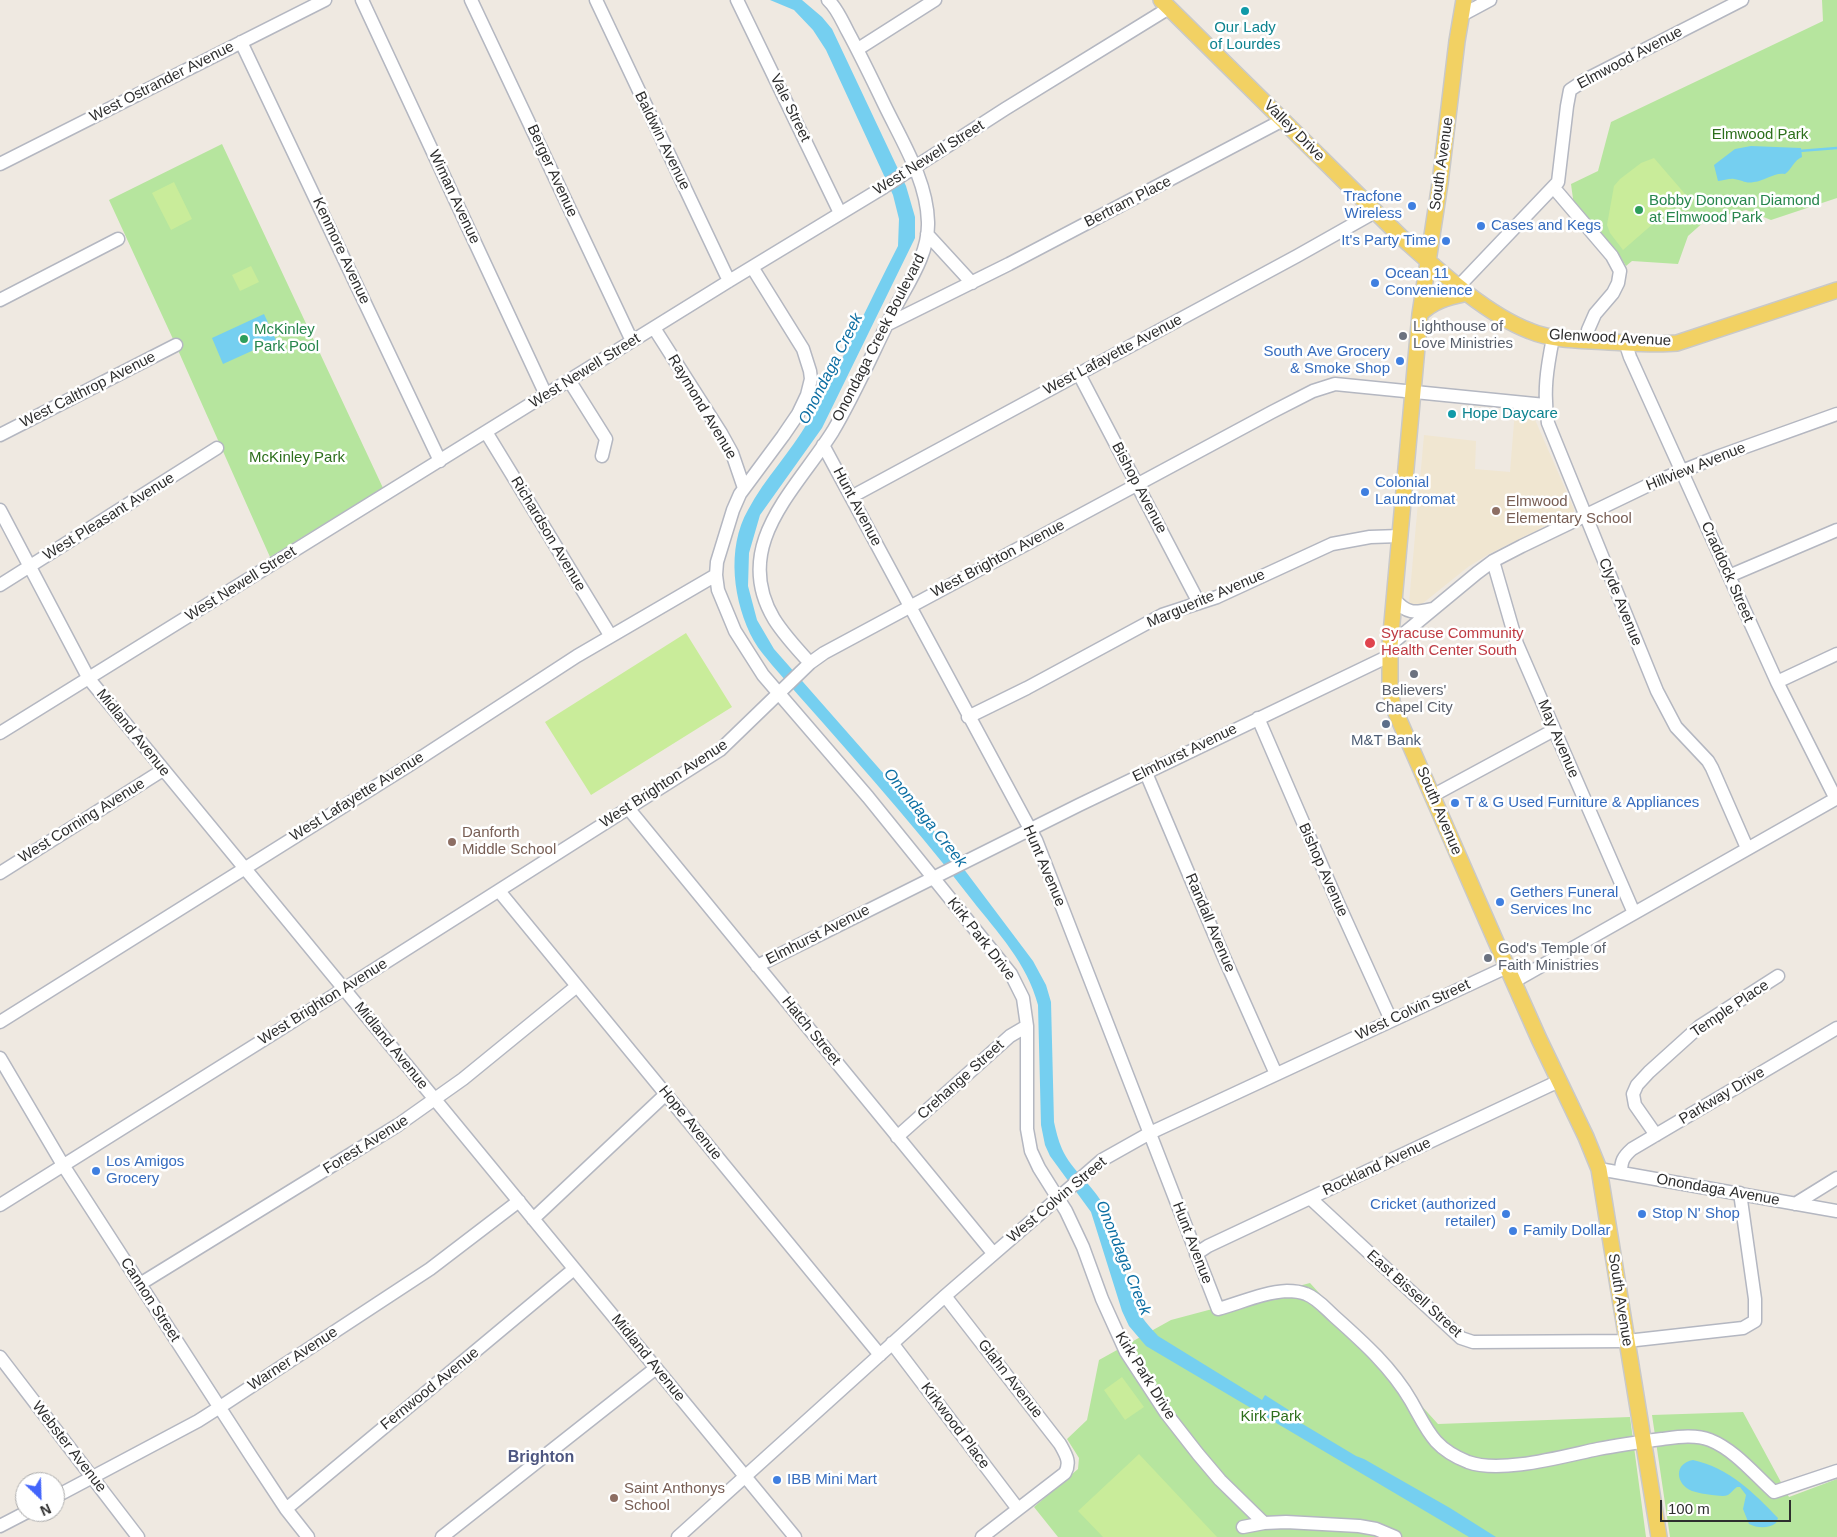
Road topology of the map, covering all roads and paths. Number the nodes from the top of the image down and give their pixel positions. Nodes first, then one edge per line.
1 (325, 0) edge
2 (362, 0) edge
3 (471, 0) edge
4 (596, 0) edge
5 (828, 0) edge
6 (935, 0) edge
7 (1490, 0) edge
8 (1742, 0) edge
9 (738, 2) edge
10 (1165, 4) edge
11 (1463, 7) edge
12 (241, 42) junction
13 (858, 49) junction
14 (1282, 120) junction
15 (0, 164) edge
16 (910, 170) junction
17 (1554, 188) junction
18 (1375, 212) junction
19 (840, 213) junction
20 (927, 234) junction
21 (118, 240) dead end
22 (1428, 262) junction
23 (752, 267) junction
24 (729, 281) junction
25 (972, 283) junction
26 (1463, 290) junction
27 (1837, 290) edge
28 (0, 300) edge
29 (1420, 314) junction
30 (886, 325) junction
31 (654, 328) junction
32 (1553, 338) junction
33 (1588, 340) junction
34 (632, 341) junction
35 (1625, 342) junction
36 (176, 345) dead end
37 (1079, 374) junction
38 (570, 380) junction
39 (1413, 390) junction
40 (546, 395) junction
41 (1545, 405) junction
42 (1837, 414) edge
43 (486, 432) junction
44 (0, 435) edge
45 (823, 445) junction
46 (217, 448) dead end
47 (602, 456) dead end
48 (440, 461) junction
49 (1682, 471) junction
50 (1137, 484) junction
51 (744, 488) junction
52 (851, 497) junction
53 (0, 510) edge
54 (1585, 516) junction
55 (1837, 530) edge
56 (1400, 536) junction
57 (1493, 561) junction
58 (30, 567) junction
59 (716, 575) junction
60 (1729, 576) junction
61 (0, 585) edge
62 (1394, 599) junction
63 (1198, 603) junction
64 (910, 606) junction
65 (1432, 609) junction
66 (610, 636) junction
67 (1390, 651) junction
68 (1837, 654) edge
69 (806, 668) junction
70 (89, 679) junction
71 (1777, 682) junction
72 (782, 691) junction
73 (968, 717) junction
74 (1258, 718) junction
75 (1554, 730) junction
76 (0, 733) edge
77 (163, 770) junction
78 (1146, 772) junction
79 (1432, 796) junction
80 (1836, 798) edge
81 (628, 808) junction
82 (1030, 830) junction
83 (1747, 848) junction
84 (244, 868) junction
85 (0, 873) edge
86 (938, 875) junction
87 (499, 891) junction
88 (1634, 913) junction
89 (757, 966) junction
90 (1507, 967) junction
91 (1778, 976) dead end
92 (1513, 982) junction
93 (577, 986) junction
94 (344, 989) junction
95 (1391, 1020) junction
96 (0, 1022) edge
97 (1027, 1026) junction
98 (1837, 1028) edge
99 (0, 1058) edge
100 (1276, 1074) junction
101 (1559, 1081) junction
102 (666, 1094) junction
103 (435, 1100) junction
104 (1150, 1133) junction
105 (1656, 1135) junction
106 (897, 1138) junction
107 (63, 1165) junction
108 (1599, 1169) junction
109 (1621, 1173) junction
110 (1837, 1178) edge
111 (1740, 1194) junction
112 (1059, 1198) junction
113 (1310, 1198) junction
114 (519, 1202) junction
115 (1795, 1204) junction
116 (0, 1205) edge
117 (1837, 1211) edge
118 (533, 1219) junction
119 (993, 1254) junction
120 (1196, 1254) junction
121 (574, 1269) junction
122 (140, 1284) junction
123 (945, 1296) junction
124 (1627, 1341) junction
125 (892, 1343) junction
126 (880, 1354) junction
127 (0, 1357) edge
128 (656, 1368) junction
129 (220, 1407) junction
130 (1642, 1442) junction
131 (1837, 1471) edge
132 (745, 1476) junction
133 (92, 1477) junction
134 (65, 1492) edge
135 (286, 1509) junction
136 (1018, 1509) junction
137 (15, 1518) edge
138 (1264, 1523) junction
139 (0, 1526) edge
140 (1243, 1527) dead end
141 (138, 1537) edge
142 (308, 1537) edge
143 (442, 1537) edge
144 (678, 1537) edge
145 (795, 1537) edge
146 (982, 1537) edge
147 (1395, 1537) edge
148 (1659, 1537) edge

1 - 12 street, West Ostrander Avenue
2 - 40 street, Wiman Avenue
3 - 34 street, Berger Avenue
4 - 24 street, Baldwin Avenue
5 - 13 street, Onondaga Creek Boulevard
6 - 13 street
7 - 11 street
8 - 17 street, Elmwood Avenue
9 - 19 street, Vale Street
10 - 14 main road, Valley Drive
10 - 16 street, West Newell Street
11 - 22 main road, South Avenue
12 - 15 street, West Ostrander Avenue
12 - 48 street, Kenmore Avenue
13 - 16 street, Onondaga Creek Boulevard
14 - 18 main road, Valley Drive
14 - 25 street, Bertram Place
16 - 19 street, West Newell Street
16 - 20 street, Onondaga Creek Boulevard
17 - 26 street, Elmwood Avenue
17 - 33 street
18 - 22 main road, Valley Drive
18 - 37 street, West Lafayette Avenue
19 - 23 street, West Newell Street
20 - 25 street
20 - 30 street, Onondaga Creek Boulevard
21 - 28 street
22 - 26 main road, Glenwood Avenue
22 - 29 main road, South Avenue
23 - 24 street, West Newell Street
23 - 51 street, Kirk Park Drive
24 - 31 street, West Newell Street
25 - 30 street, Bertram Place
26 - 29 main road
26 - 32 main road, Glenwood Avenue
27 - 35 main road, Glenwood Avenue
29 - 39 main road, South Avenue
30 - 45 street, Onondaga Creek Boulevard
31 - 34 street, West Newell Street
31 - 51 street, Raymond Avenue
32 - 33 main road, Glenwood Avenue
32 - 41 street, Clyde Avenue
33 - 35 main road, Glenwood Avenue
34 - 38 street, West Newell Street
35 - 49 street, Craddock Street
36 - 44 street, West Calthrop Avenue
37 - 50 street, Bishop Avenue
37 - 52 street, West Lafayette Avenue
38 - 40 street, West Newell Street
38 - 47 street
39 - 41 street, West Brighton Avenue
39 - 50 street, West Brighton Avenue
39 - 56 main road, South Avenue
40 - 43 street, West Newell Street
41 - 54 street, Clyde Avenue
42 - 49 street, Hillview Avenue
43 - 48 street, West Newell Street
43 - 66 street, Richardson Avenue
45 - 52 street, Hunt Avenue
45 - 69 street, Onondaga Creek Boulevard
46 - 58 street, West Pleasant Avenue
48 - 70 street, West Newell Street
49 - 54 street, Hillview Avenue
49 - 60 street, Craddock Street
50 - 63 street, Bishop Avenue
50 - 64 street, West Brighton Avenue
51 - 59 street, Kirk Park Drive
52 - 64 street, Hunt Avenue
53 - 58 street, Midland Avenue
54 - 57 street, Hillview Avenue
54 - 83 street, Clyde Avenue
55 - 60 street
56 - 62 main road, South Avenue
56 - 63 street, Marguerite Avenue
57 - 65 street, Hillview Avenue
57 - 75 street, May Avenue
58 - 61 street, West Pleasant Avenue
58 - 70 street, Midland Avenue
59 - 66 street, West Lafayette Avenue
59 - 72 street, Kirk Park Drive
60 - 71 street, Craddock Street
62 - 65 street
62 - 67 main road, South Avenue
63 - 73 street, Marguerite Avenue
64 - 69 street, West Brighton Avenue
64 - 73 street, Hunt Avenue
65 - 67 street, Hillview Avenue
66 - 84 street, West Lafayette Avenue
67 - 74 street, Elmhurst Avenue
67 - 79 main road, South Avenue
68 - 71 street
69 - 72 street, West Brighton Avenue
70 - 76 street, West Newell Street
70 - 77 street, Midland Avenue
71 - 80 street, Craddock Street
72 - 81 street, West Brighton Avenue
72 - 86 street, Kirk Park Drive
73 - 82 street, Hunt Avenue
74 - 78 street, Elmhurst Avenue
74 - 95 street, Bishop Avenue
75 - 79 street
75 - 88 street, May Avenue
77 - 84 street, Midland Avenue
77 - 85 street, West Corning Avenue
78 - 82 street, Elmhurst Avenue
78 - 100 street, Randall Avenue
79 - 90 main road, South Avenue
80 - 83 street
81 - 87 street, West Brighton Avenue
81 - 89 street, Hatch Street
82 - 86 street, Elmhurst Avenue
82 - 104 street, Hunt Avenue
83 - 88 street
84 - 94 street, Midland Avenue
84 - 96 street, West Lafayette Avenue
86 - 89 street, Elmhurst Avenue
86 - 97 street, Kirk Park Drive
87 - 93 street, Hope Avenue
87 - 94 street, West Brighton Avenue
88 - 92 street
89 - 106 street, Hatch Street
90 - 92 main road, South Avenue
90 - 95 street, West Colvin Street
91 - 105 street, Temple Place
92 - 101 main road, South Avenue
93 - 102 street, Hope Avenue
93 - 103 street, Forest Avenue
94 - 103 street, Midland Avenue
94 - 107 street, West Brighton Avenue
95 - 100 street, West Colvin Street
97 - 106 street, Crehange Street
97 - 112 street, Kirk Park Drive
98 - 105 street, Parkway Drive
99 - 107 street, Cannon Street
100 - 104 street, West Colvin Street
101 - 108 main road, South Avenue
101 - 113 street, Rockland Avenue
102 - 118 street
102 - 126 street, Hope Avenue
103 - 114 street, Midland Avenue
103 - 122 street, Forest Avenue
104 - 112 street, West Colvin Street
104 - 120 street, Hunt Avenue
105 - 109 street, Parkway Drive
106 - 119 street, Hatch Street
107 - 116 street, West Brighton Avenue
107 - 122 street, Cannon Street
108 - 109 street, Onondaga Avenue
108 - 124 main road, South Avenue
109 - 111 street, Onondaga Avenue
110 - 115 street
111 - 115 street, Onondaga Avenue
111 - 124 street, East Bissell Street
112 - 119 street, West Colvin Street
112 - 138 street, Kirk Park Drive
113 - 120 street, Rockland Avenue
113 - 124 street, East Bissell Street
114 - 118 street, Midland Avenue
114 - 129 street, Warner Avenue
115 - 117 street, Onondaga Avenue
118 - 121 street, Midland Avenue
119 - 123 street, West Colvin Street
120 - 130 street, Hunt Avenue
121 - 128 street, Midland Avenue
121 - 135 street, Fernwood Avenue
122 - 129 street, Cannon Street
123 - 125 street, West Colvin Street
123 - 136 street, Glahn Avenue
124 - 130 main road, South Avenue
125 - 126 street, West Colvin Street
125 - 136 street, Kirkwood Place
126 - 132 street, West Colvin Street
127 - 133 street, Webster Avenue
128 - 132 street, Midland Avenue
128 - 143 street
129 - 133 street, Warner Avenue
129 - 135 street, Cannon Street
130 - 131 street
130 - 148 main road, South Avenue
132 - 144 street, West Colvin Street
132 - 145 street, Midland Avenue
133 - 134 street, Warner Avenue
133 - 141 street, Webster Avenue
135 - 142 street, Cannon Street
136 - 146 street
137 - 139 street
138 - 140 street
138 - 147 street

